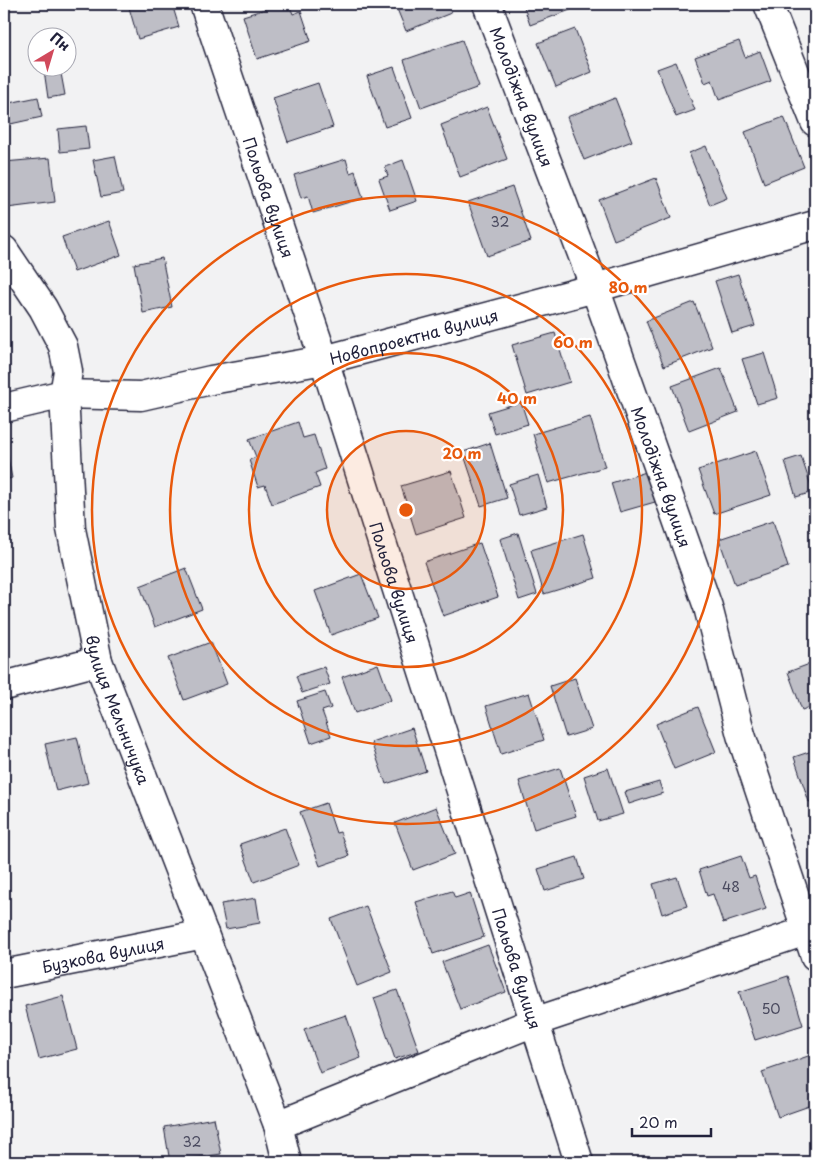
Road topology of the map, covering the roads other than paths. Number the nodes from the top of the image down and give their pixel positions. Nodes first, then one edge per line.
1 (204, 4) edge
2 (487, 4) edge
3 (768, 4) edge
4 (815, 122) edge
5 (815, 225) edge
6 (4, 250) edge
7 (595, 288) junction
8 (324, 360) junction
9 (64, 394) junction
10 (4, 408) edge
11 (98, 661) junction
12 (4, 686) edge
13 (204, 934) junction
14 (813, 938) edge
15 (4, 974) edge
16 (534, 1022) junction
17 (278, 1125) junction
18 (287, 1162) edge
19 (579, 1162) edge

1 - 8 street, Польова вулиця
2 - 7 street, Молодіжна вулиця
3 - 4 street
5 - 7 street, Новопроектна вулиця
6 - 9 street, вулиця Мельничука
7 - 8 street, Новопроектна вулиця
7 - 14 street, Молодіжна вулиця
8 - 9 street, Новопроектна вулиця
8 - 16 street, Польова вулиця
9 - 10 street, Новопроектна вулиця
9 - 11 street, вулиця Мельничука
11 - 12 street
11 - 13 street, вулиця Мельничука
13 - 15 street, Бузкова вулиця
13 - 17 street, вулиця Мельничука
14 - 16 street
16 - 17 street
16 - 19 street, Польова вулиця
17 - 18 street, вулиця Мельничука

